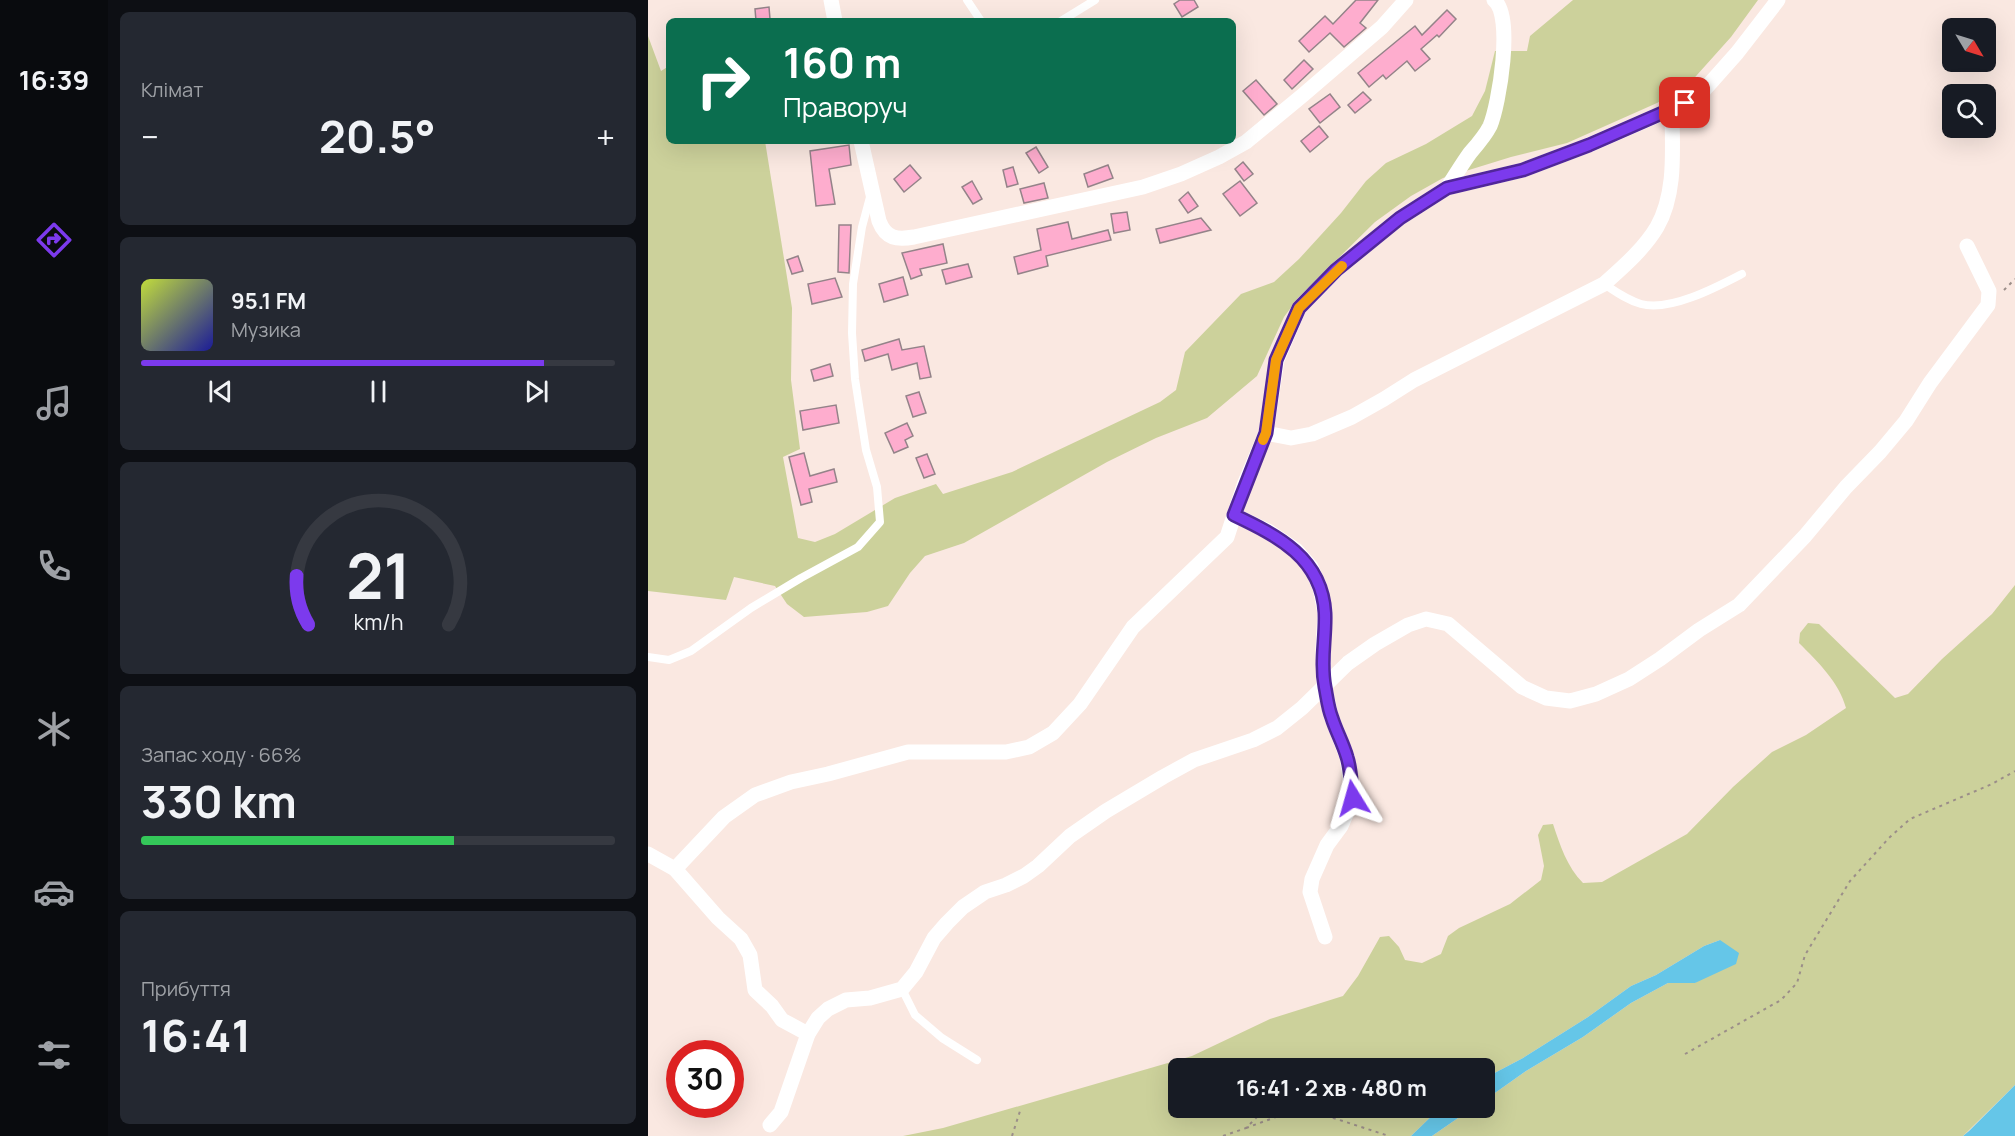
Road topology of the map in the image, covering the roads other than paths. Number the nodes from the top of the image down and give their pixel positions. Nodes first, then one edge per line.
1 (831, 0) edge
2 (967, 0) edge
3 (1095, 0) edge
4 (1406, 0) edge
5 (1494, 0) edge
6 (1778, 0) edge
7 (834, 18) edge
8 (979, 18) edge
9 (1066, 18) edge
10 (1672, 109) junction
11 (862, 144) edge
12 (1447, 188) junction
13 (871, 193) junction
14 (1967, 246) dead end
15 (1742, 274) dead end
16 (1604, 284) junction
17 (1266, 433) junction
18 (1234, 515) junction
19 (648, 657) edge
20 (1324, 684) junction
21 (648, 854) edge
22 (675, 868) junction
23 (1325, 937) dead end
24 (902, 989) junction
25 (808, 1034) junction
26 (977, 1059) dead end
27 (771, 1125) dead end

1 - 7 street
2 - 8 lane
3 - 9 lane
4 - 13 street
5 - 12 street
6 - 10 street
10 - 12 street
10 - 16 street
11 - 13 street
12 - 17 street
13 - 19 lane
14 - 20 street
15 - 16 lane
16 - 17 street
17 - 18 street
18 - 20 street
18 - 22 street
20 - 23 street
20 - 24 street
21 - 22 street
22 - 25 street
24 - 25 street
24 - 26 lane
25 - 27 street

